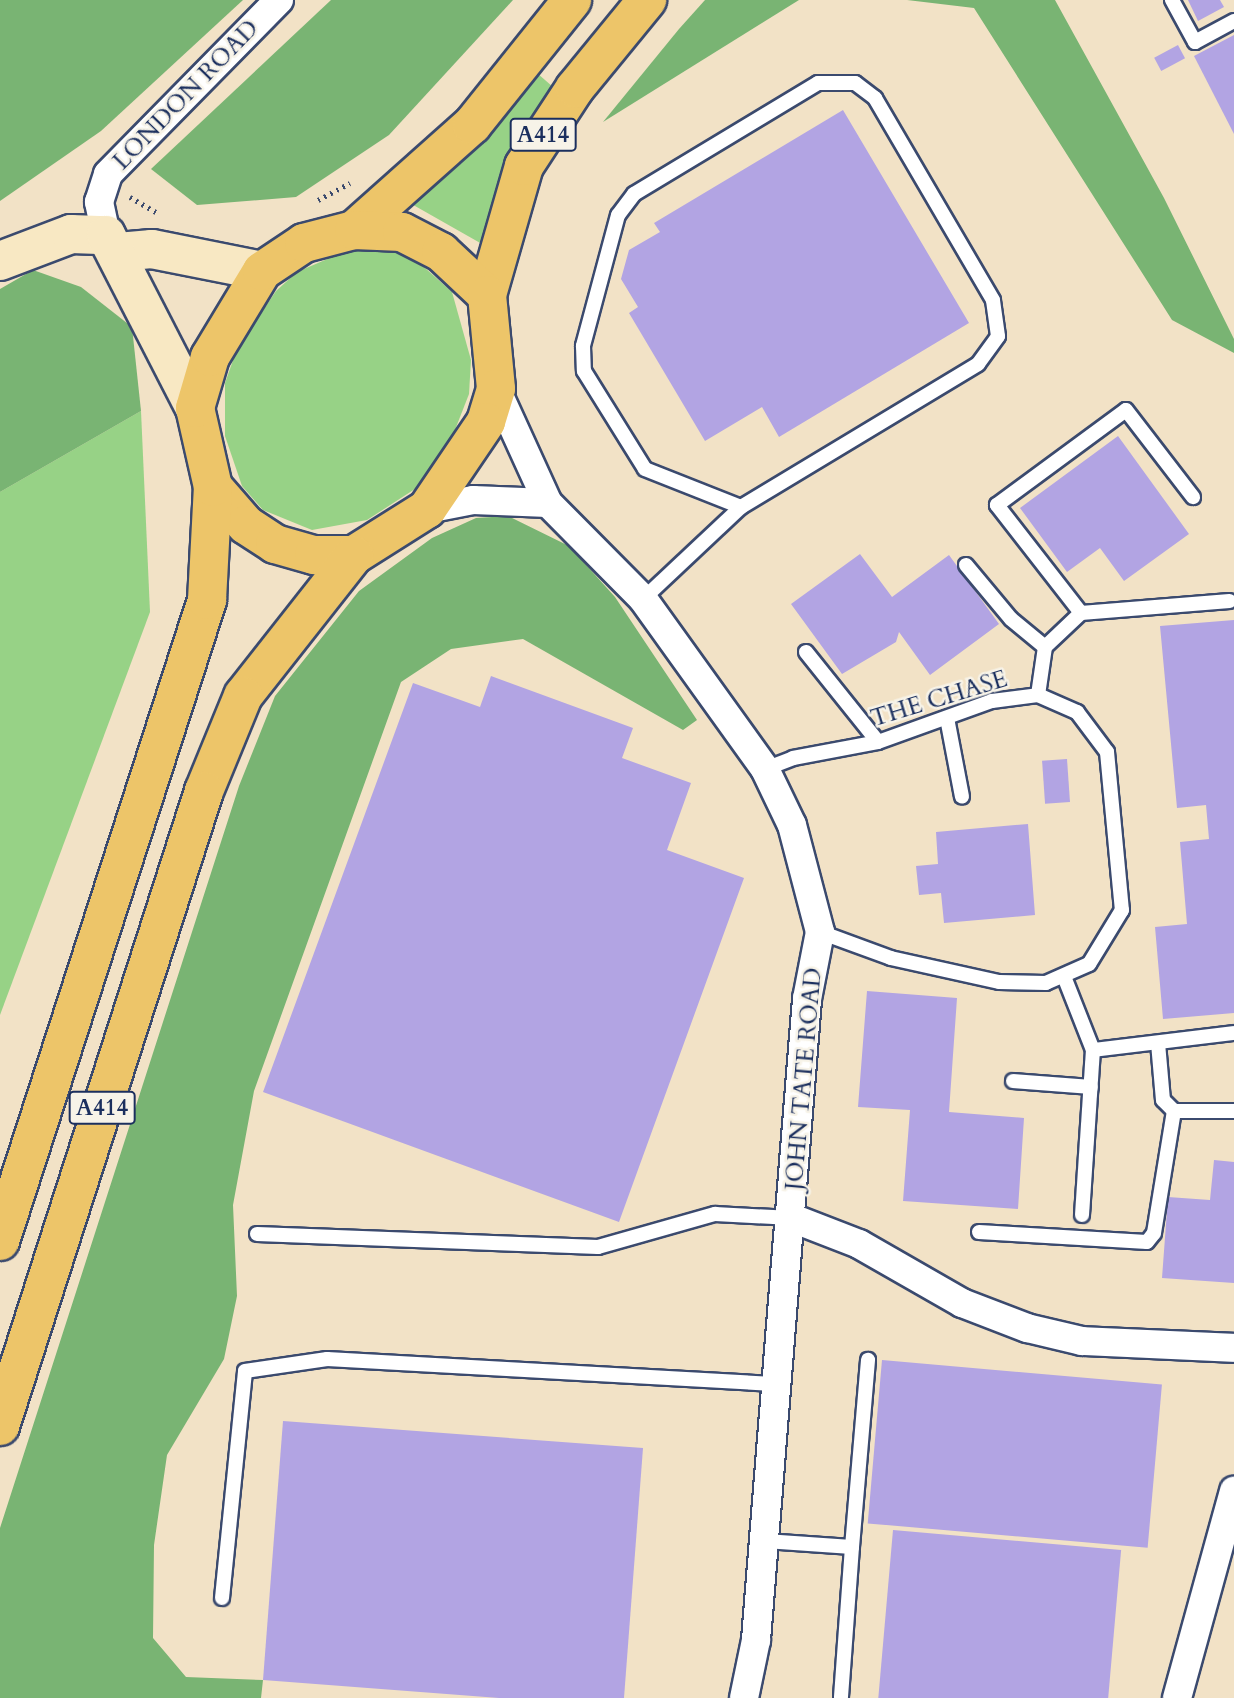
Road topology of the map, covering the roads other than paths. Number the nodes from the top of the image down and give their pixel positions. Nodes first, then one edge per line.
1 (279, 0) edge
2 (572, 0) edge
3 (647, 0) edge
4 (1172, 0) edge
5 (1234, 21) edge
6 (354, 230) junction
7 (112, 244) junction
8 (0, 261) edge
9 (262, 271) junction
10 (487, 295) junction
11 (496, 389) junction
12 (195, 408) junction
13 (213, 486) junction
14 (1193, 497) dead end
15 (548, 503) junction
16 (741, 507) junction
17 (427, 509) junction
18 (354, 555) junction
19 (966, 565) dead end
20 (643, 599) junction
21 (1230, 601) dead end
22 (1081, 613) junction
23 (1045, 647) junction
24 (806, 652) dead end
25 (1038, 695) junction
26 (947, 718) junction
27 (878, 742) junction
28 (765, 769) junction
29 (962, 797) dead end
30 (820, 932) junction
31 (1065, 979) junction
32 (1234, 1033) edge
33 (1158, 1043) junction
34 (1093, 1051) junction
35 (1013, 1081) dead end
36 (1091, 1087) junction
37 (1174, 1111) junction
38 (1234, 1111) edge
39 (1082, 1215) dead end
40 (792, 1218) junction
41 (979, 1232) dead end
42 (257, 1234) dead end
43 (0, 1241) edge
44 (1234, 1349) edge
45 (868, 1360) dead end
46 (778, 1384) junction
47 (0, 1426) edge
48 (1234, 1491) edge
49 (765, 1541) junction
50 (852, 1547) junction
51 (222, 1598) dead end
52 (744, 1698) edge
53 (841, 1698) edge
54 (1177, 1698) edge

1 - 7 street, LONDON ROAD
2 - 6 highway, A414
3 - 10 highway, A414
4 - 5 lane
6 - 9 highway
6 - 10 highway
7 - 8 main road
7 - 9 main road
7 - 12 main road
9 - 12 highway
10 - 11 highway
11 - 15 street
11 - 17 highway
12 - 13 highway
13 - 18 highway
13 - 43 highway, A414
14 - 22 lane
15 - 17 street
15 - 20 street, JOHN TATE ROAD
16 - 16 lane
16 - 20 lane
17 - 18 highway
18 - 47 highway, A414
19 - 23 lane
20 - 28 street, JOHN TATE ROAD
21 - 22 lane
22 - 23 lane
23 - 25 lane
24 - 27 lane
25 - 26 lane, THE CHASE
25 - 31 lane, THE CHASE
26 - 27 lane, THE CHASE
26 - 29 lane
27 - 28 lane, THE CHASE
28 - 30 street, JOHN TATE ROAD
30 - 31 lane
30 - 40 street, JOHN TATE ROAD
31 - 34 lane
32 - 33 lane
33 - 34 lane
33 - 37 lane
34 - 36 lane
35 - 36 lane
36 - 39 lane
37 - 38 lane
37 - 41 lane
40 - 42 lane
40 - 44 street
40 - 46 street, JOHN TATE ROAD
45 - 50 lane
46 - 49 street, JOHN TATE ROAD
46 - 51 lane
48 - 54 street
49 - 50 lane
49 - 52 street, JOHN TATE ROAD
50 - 53 lane

